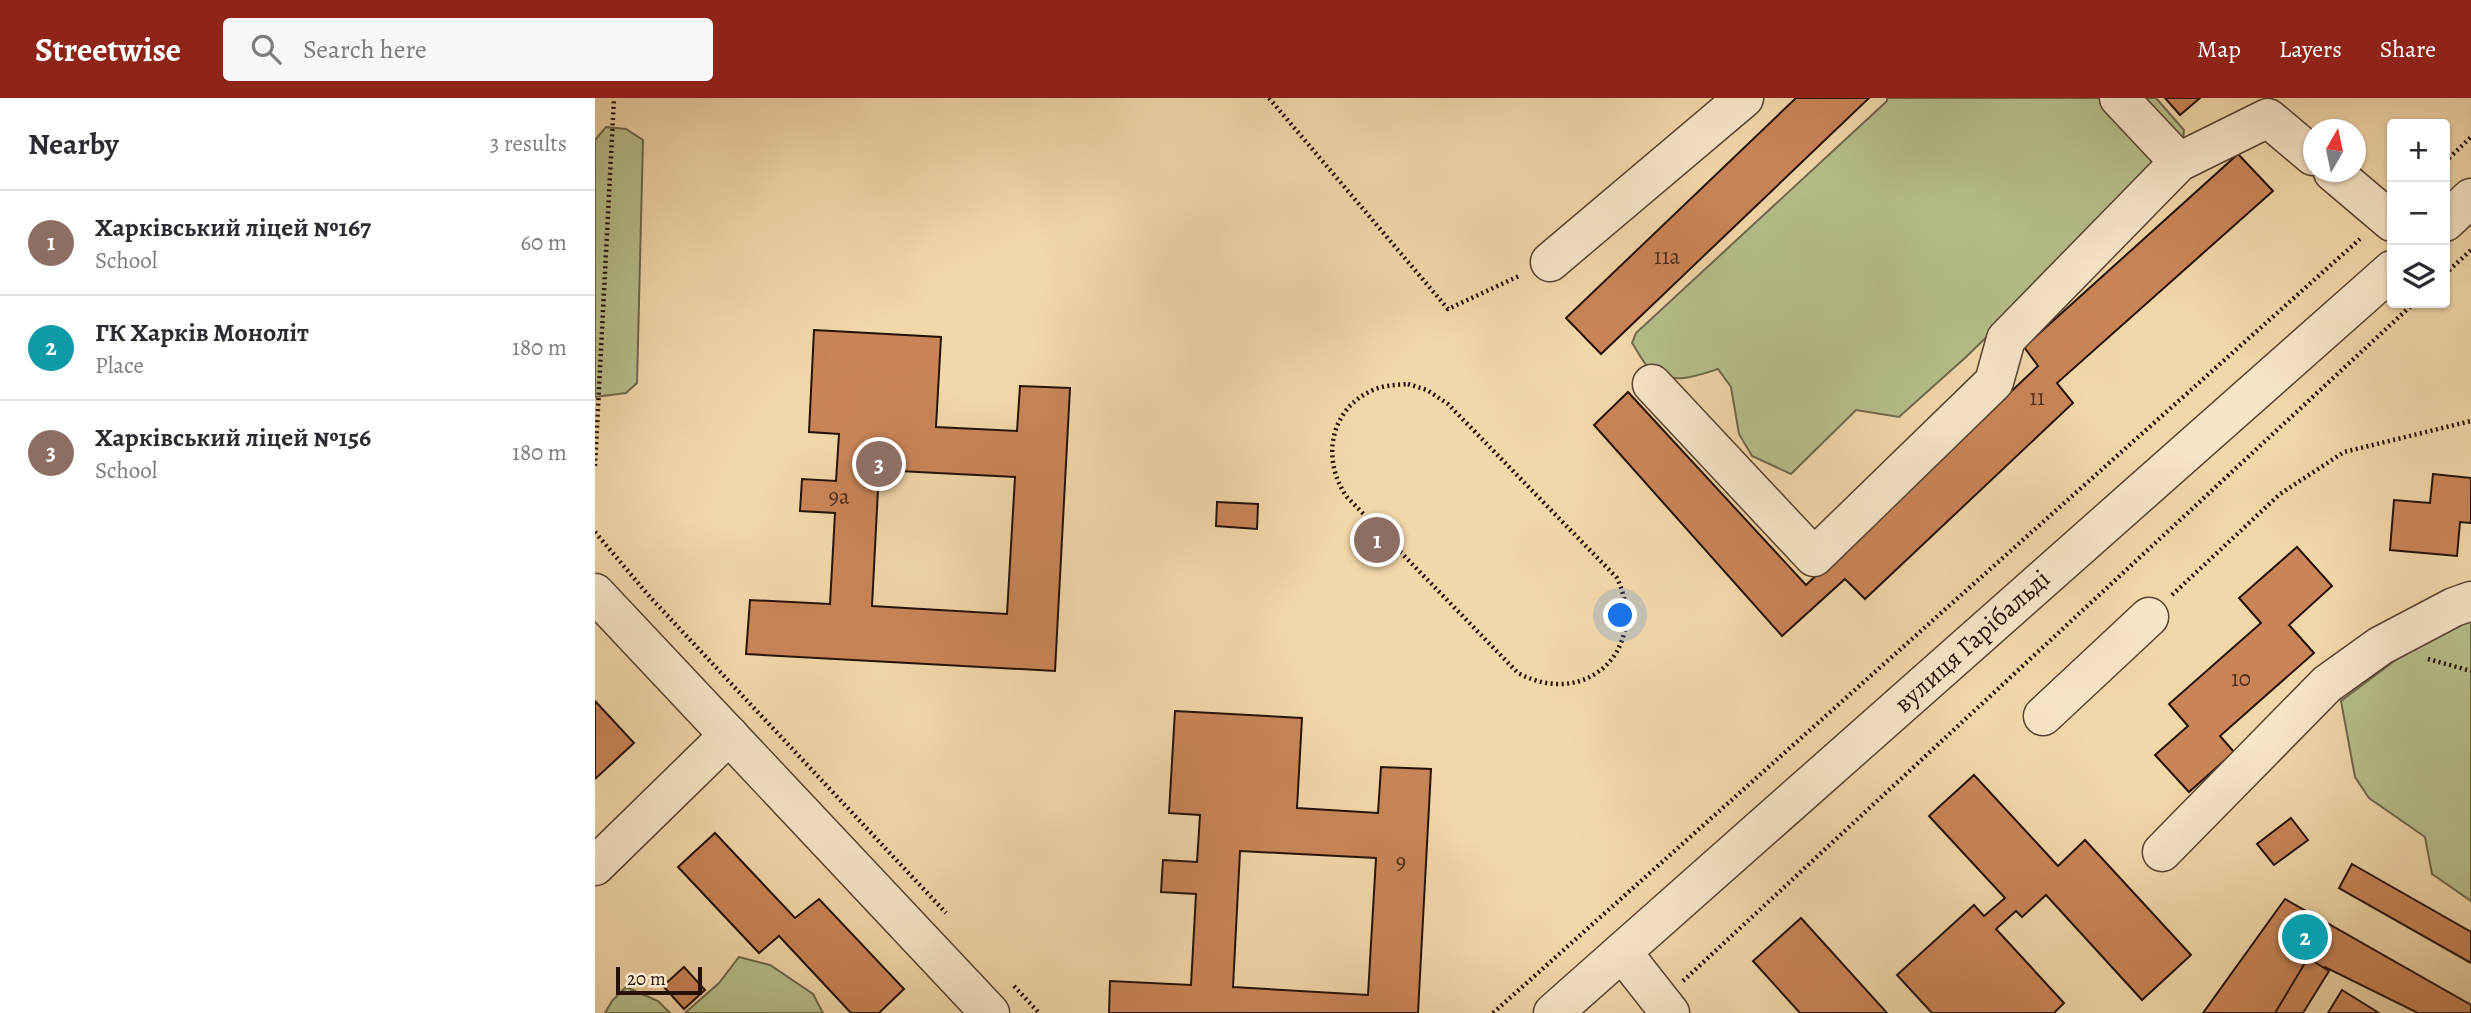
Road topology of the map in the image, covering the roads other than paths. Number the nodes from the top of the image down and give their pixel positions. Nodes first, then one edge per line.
1 (1744, 98) edge
2 (2119, 98) edge
3 (2303, 148) edge
4 (2179, 162) junction
5 (2345, 182) edge
6 (2471, 198) edge
7 (2387, 217) edge
8 (2450, 217) edge
9 (1550, 262) road end
10 (2387, 274) edge
11 (1652, 384) dead end
12 (595, 593) edge
13 (2471, 601) edge
14 (2148, 617) road end
15 (2043, 716) dead end
16 (729, 735) junction
17 (2162, 852) dead end
18 (595, 866) edge
19 (1622, 952) junction
20 (1000, 998) edge
21 (1665, 1007) edge
22 (1553, 1013) edge

1 - 9 street
2 - 4 street
3 - 4 street
4 - 11 street
5 - 7 street
6 - 8 street
10 - 19 street, вулиця Гарібальді
12 - 16 street
13 - 17 street
14 - 15 street
16 - 18 street
16 - 20 street
19 - 21 street
19 - 22 street, вулиця Гарібальді

